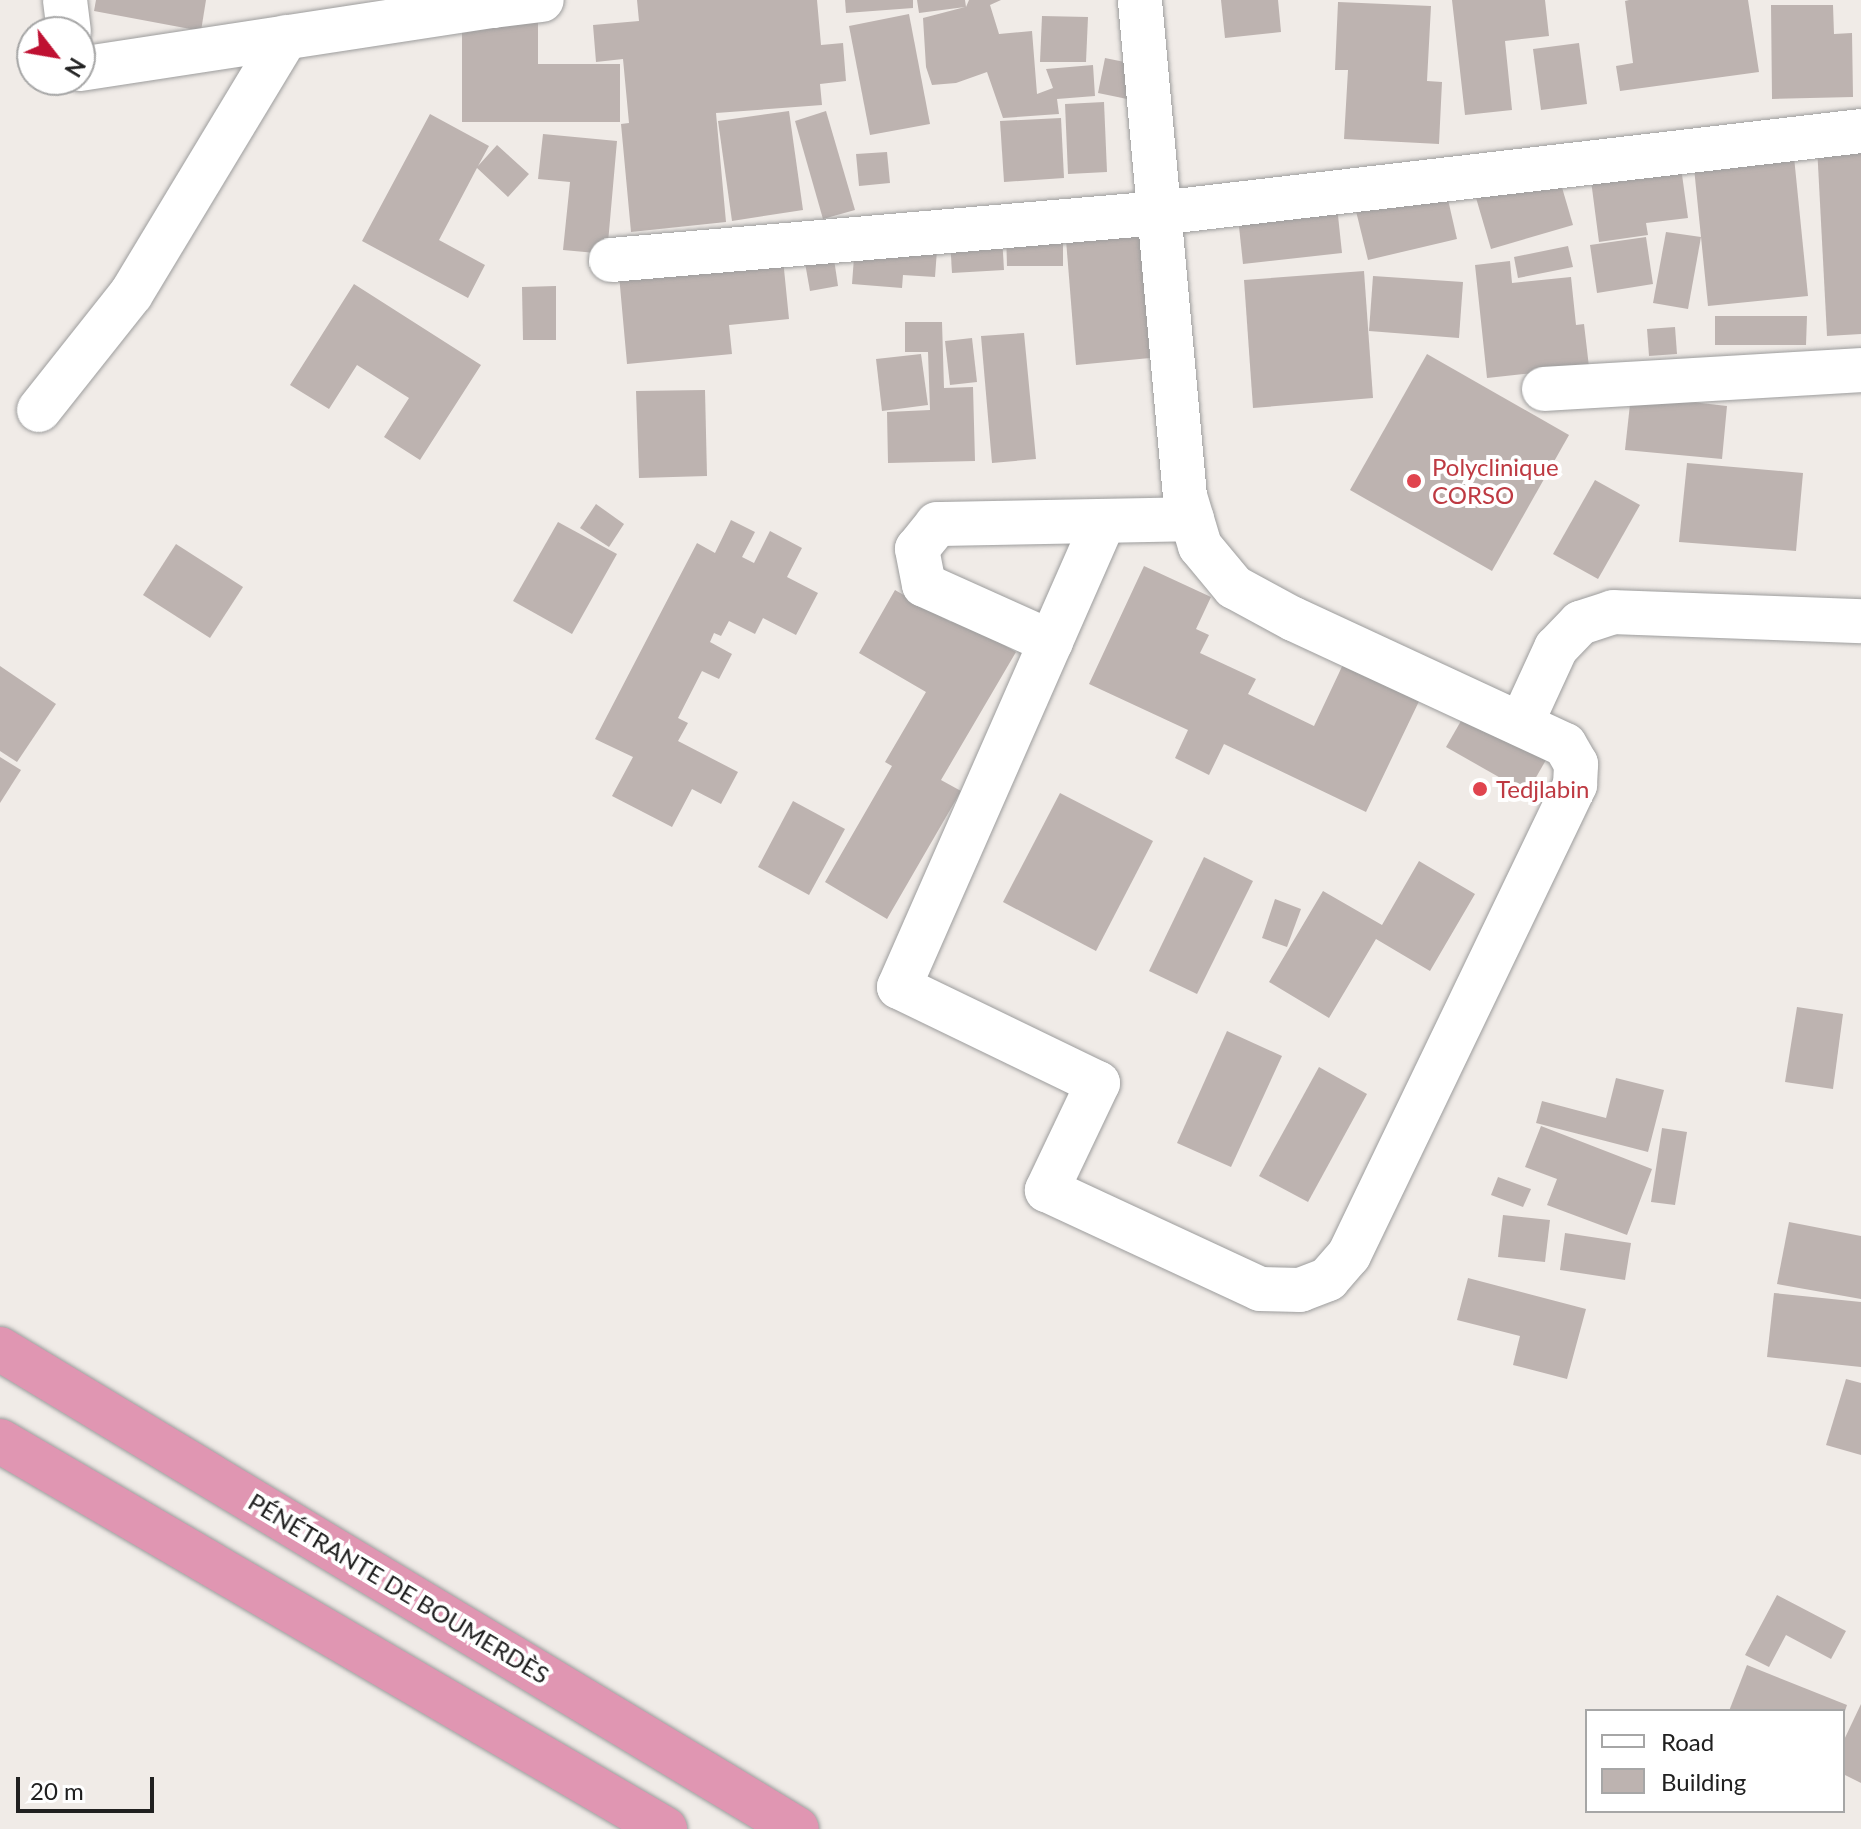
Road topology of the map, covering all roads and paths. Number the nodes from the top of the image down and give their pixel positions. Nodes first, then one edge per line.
1 (542, 0) edge
2 (1140, 0) edge
3 (492, 3) edge
4 (286, 37) junction
5 (96, 67) edge
6 (1861, 131) edge
7 (1159, 213) junction
8 (611, 260) dead end
9 (1861, 370) edge
10 (1544, 389) dead end
11 (39, 410) dead end
12 (1192, 519) junction
13 (1103, 523) junction
14 (1861, 621) edge
15 (1051, 642) junction
16 (1521, 724) junction
17 (0, 1349) edge
18 (0, 1441) edge
19 (665, 1829) edge
20 (797, 1829) edge

1 - 3 street
2 - 7 street
3 - 4 street
4 - 5 street
4 - 11 street
6 - 7 street
7 - 8 street
7 - 12 street
9 - 10 street
12 - 13 street
12 - 16 street
13 - 15 street
13 - 15 street
14 - 16 street
15 - 16 street
17 - 20 highway, PÉNÉTRANTE DE BOUMERDÈS
18 - 19 highway

